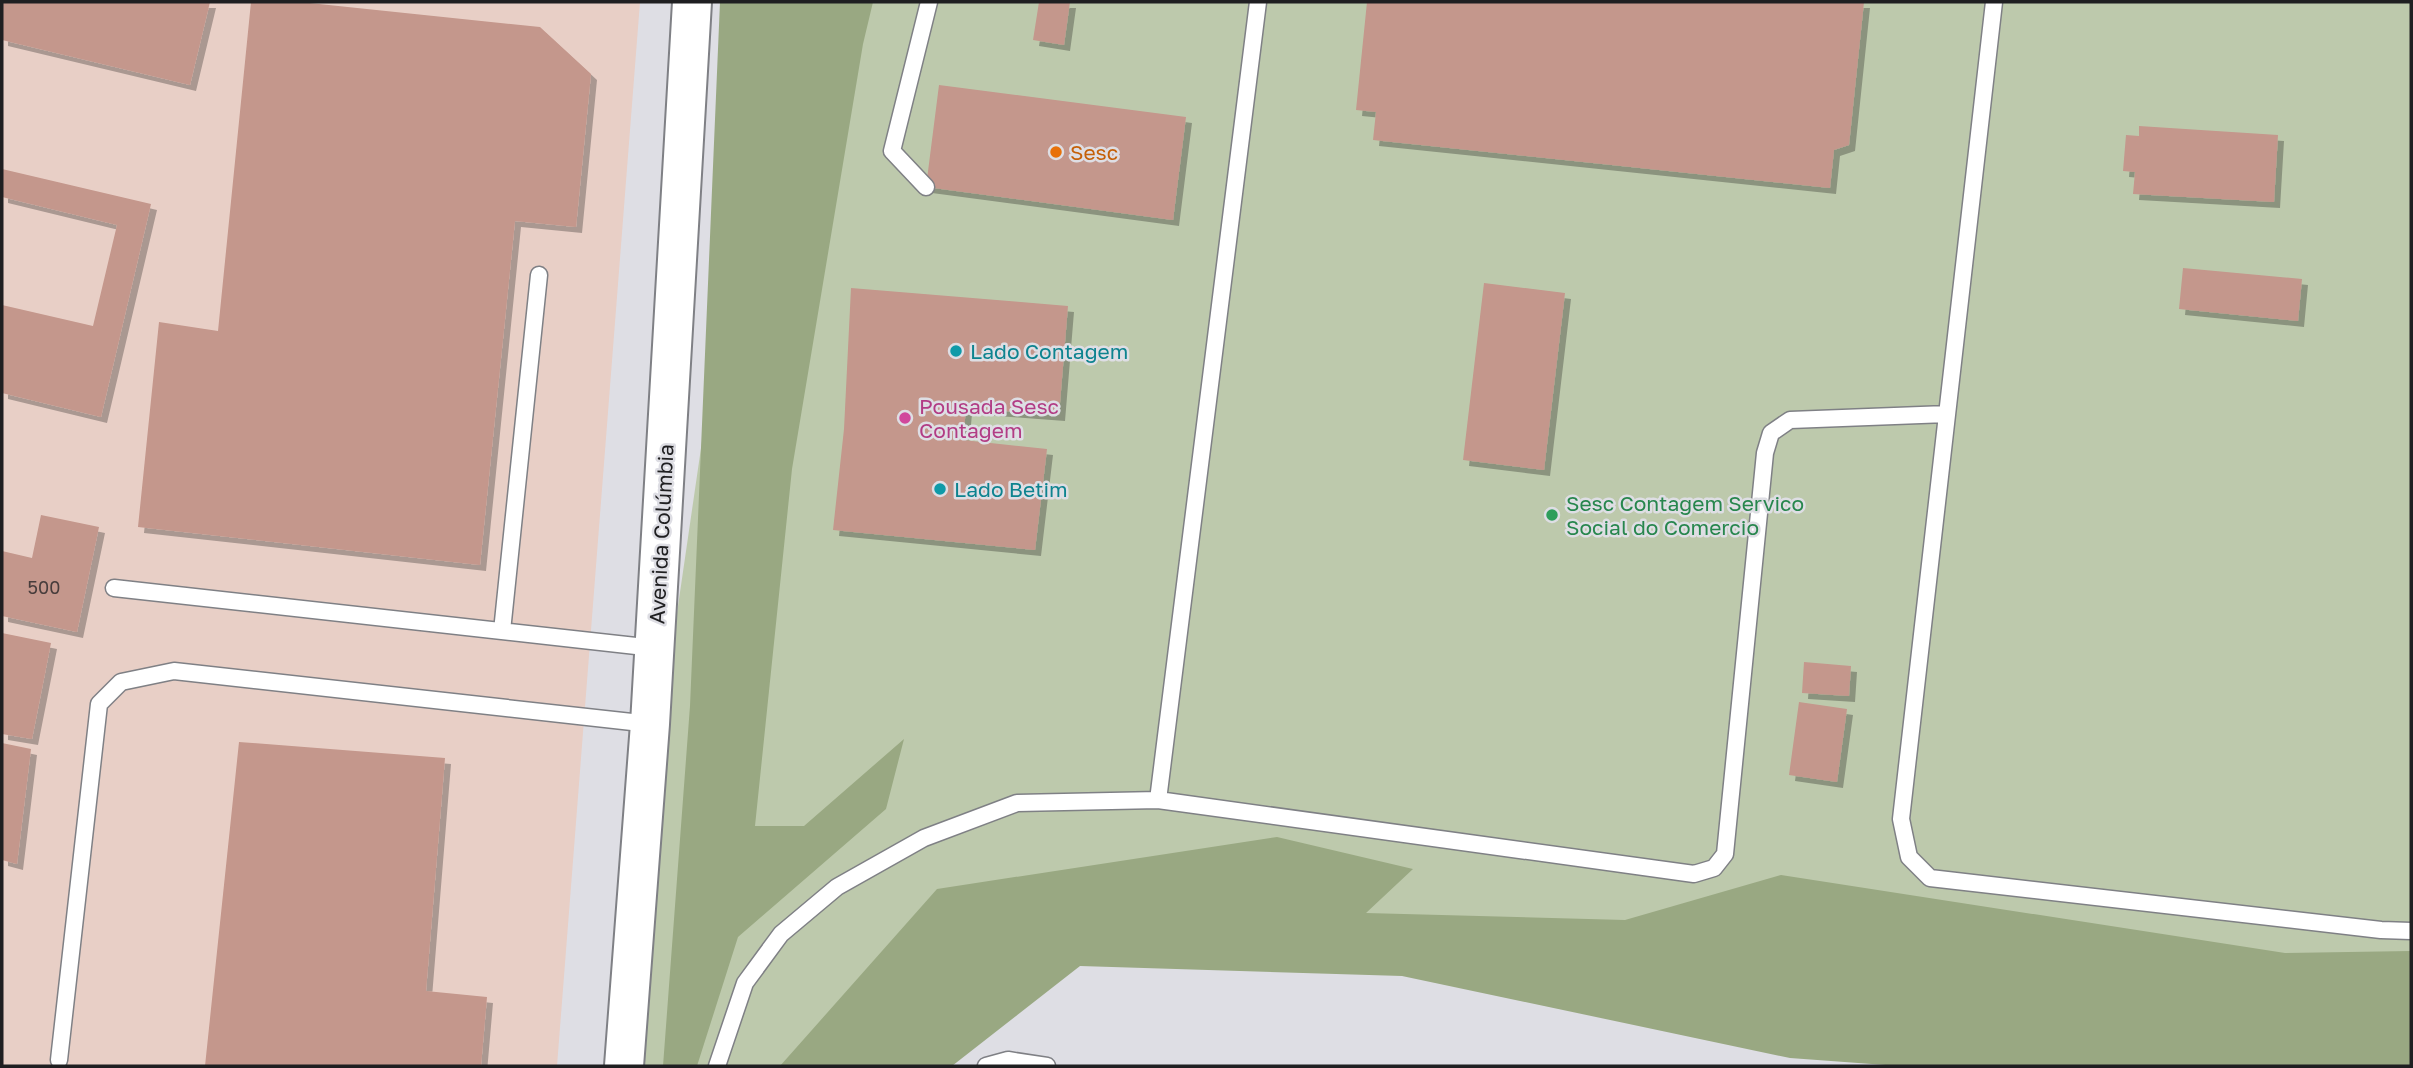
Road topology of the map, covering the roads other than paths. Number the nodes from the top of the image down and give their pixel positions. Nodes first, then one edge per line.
1 (692, 2) edge
2 (929, 2) edge
3 (1258, 2) edge
4 (1994, 2) edge
5 (926, 187) dead end
6 (539, 275) dead end
7 (1947, 414) junction
8 (114, 588) dead end
9 (502, 631) junction
10 (654, 648) junction
11 (650, 724) junction
12 (1158, 800) junction
13 (2411, 931) edge
14 (59, 1060) dead end
15 (624, 1066) edge
16 (717, 1066) edge
17 (986, 1066) edge
18 (1047, 1066) edge

1 - 10 street, Avenida Colúmbia
2 - 5 lane
3 - 12 lane
4 - 7 lane
6 - 9 lane
7 - 12 lane
7 - 13 lane
8 - 9 lane
9 - 10 lane
10 - 11 street, Avenida Colúmbia
11 - 14 lane
11 - 15 street, Avenida Colúmbia
12 - 16 lane
17 - 18 lane

